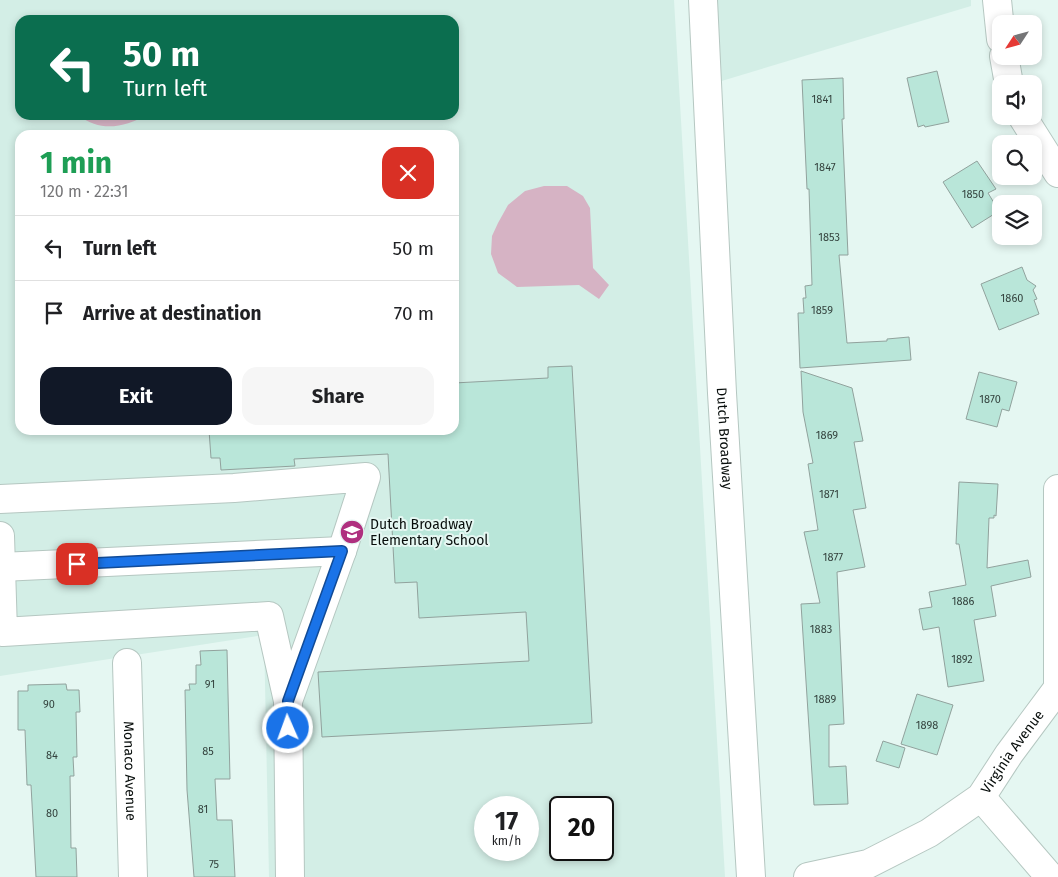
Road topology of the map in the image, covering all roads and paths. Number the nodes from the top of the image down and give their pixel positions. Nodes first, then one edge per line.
1 (703, 0) edge
2 (996, 0) edge
3 (998, 15) edge
4 (1028, 125) edge
5 (1058, 173) edge
6 (1058, 489) edge
7 (0, 499) edge
8 (0, 536) edge
9 (342, 551) junction
10 (1, 567) junction
11 (127, 663) dead end
12 (1058, 688) edge
13 (288, 701) junction
14 (981, 797) junction
15 (133, 877) edge
16 (290, 877) edge
17 (751, 877) edge
18 (808, 877) edge
19 (1050, 877) edge

1 - 17 street, Dutch Broadway
2 - 3 street
4 - 5 street
6 - 12 street, Virginia Avenue
7 - 9 street
8 - 10 street
9 - 10 street
9 - 13 street
10 - 13 street
11 - 15 street, Monaco Avenue
12 - 14 street, Virginia Avenue
13 - 16 street
14 - 18 street, Virginia Avenue
14 - 19 street

